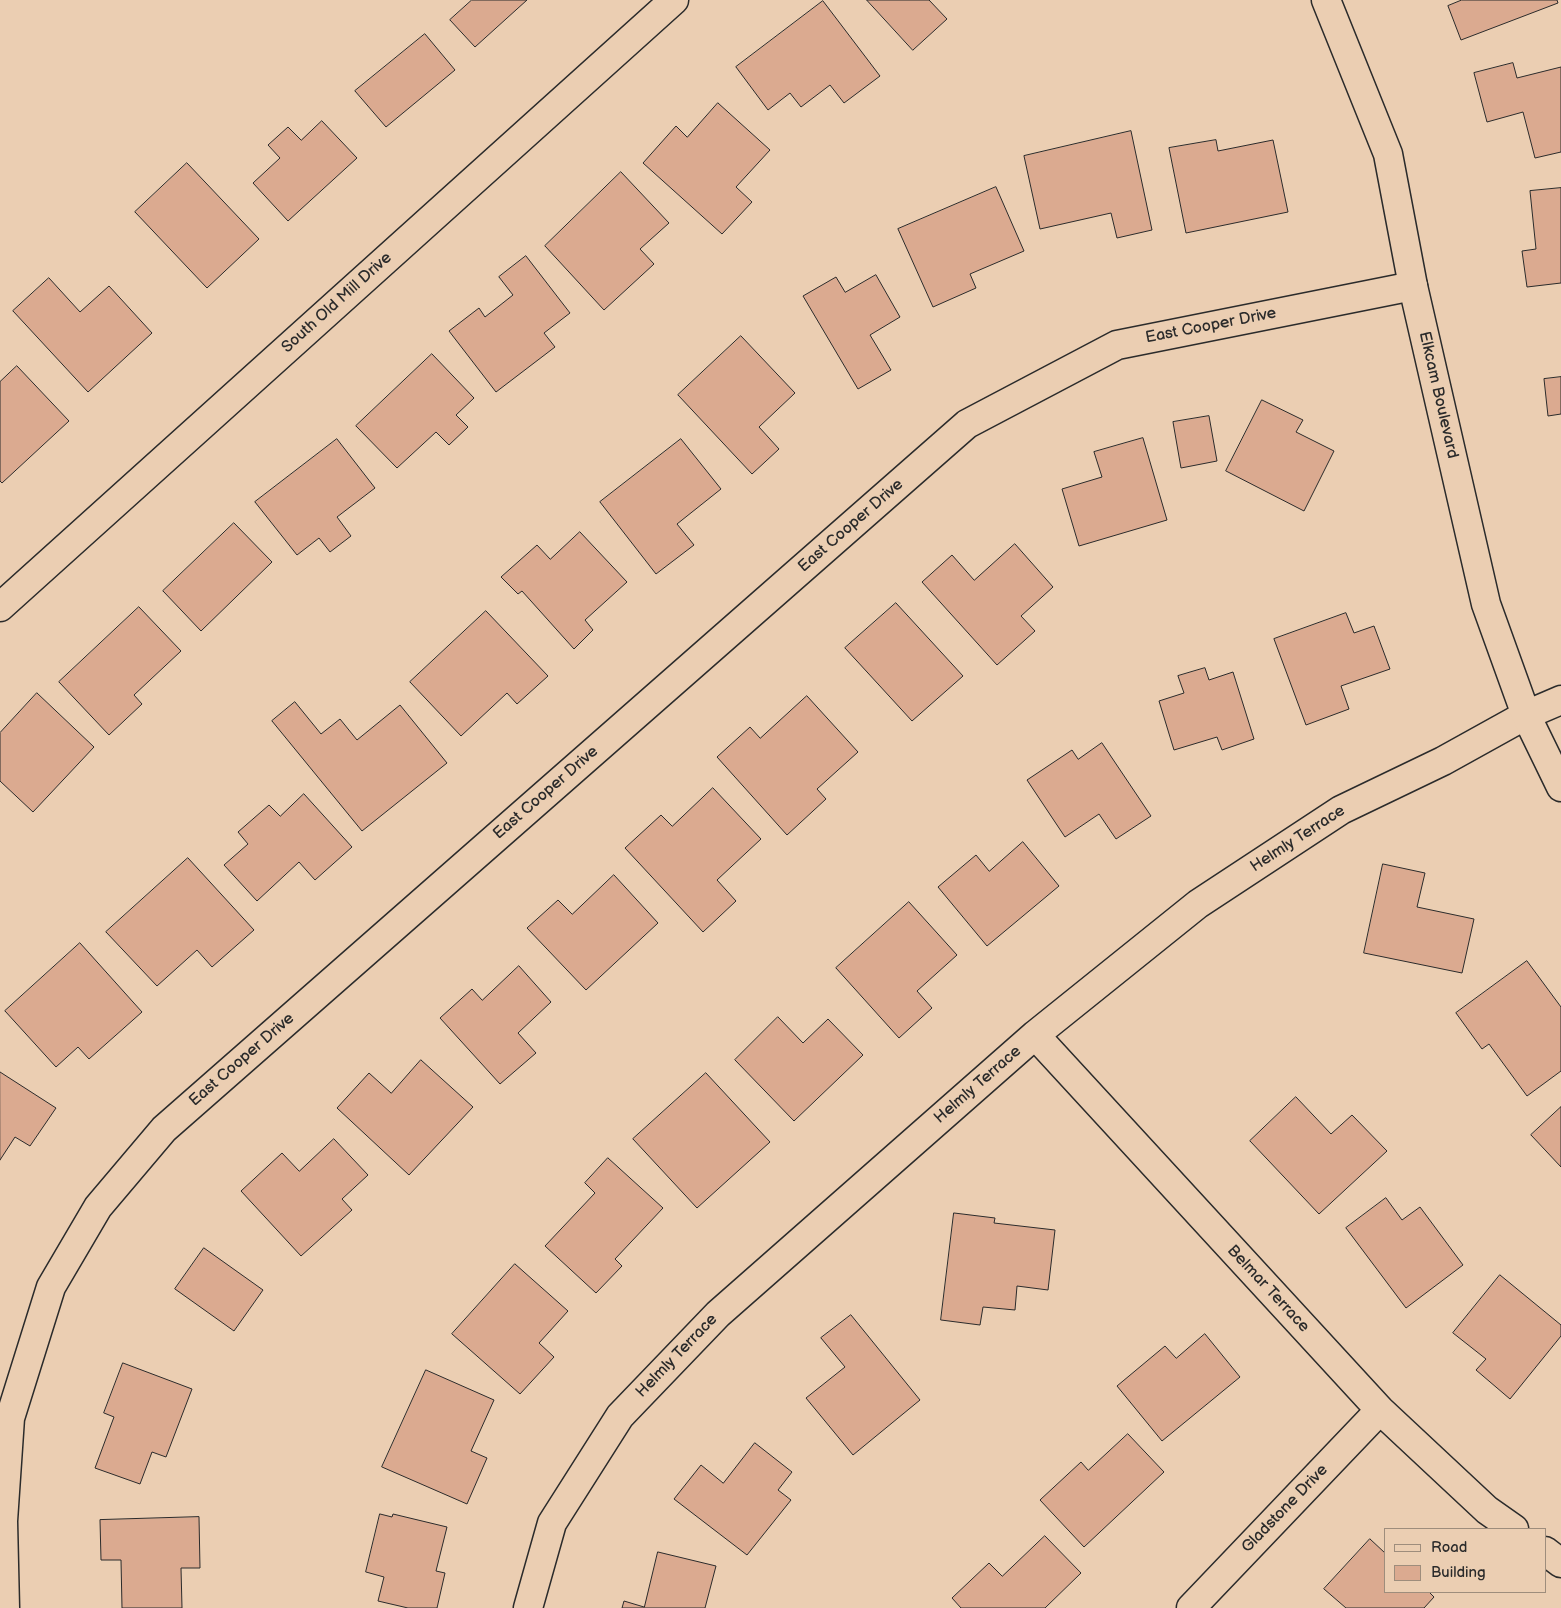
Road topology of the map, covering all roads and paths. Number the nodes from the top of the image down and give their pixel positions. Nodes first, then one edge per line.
1 (674, 0) edge
2 (1326, 0) edge
3 (1413, 286) junction
4 (0, 607) edge
5 (1561, 700) edge
6 (1526, 715) junction
7 (1561, 787) edge
8 (1034, 1036) junction
9 (1380, 1410) junction
10 (1513, 1528) edge
11 (1546, 1552) edge
12 (1561, 1563) edge
13 (5, 1608) edge
14 (528, 1608) edge
15 (1191, 1608) edge

1 - 4 street, South Old Mill Drive
2 - 3 street, Elkcam Boulevard
3 - 6 street, Elkcam Boulevard
3 - 13 street, East Cooper Drive
5 - 6 street, Helmly Terrace
6 - 7 street, Elkcam Boulevard
6 - 8 street, Helmly Terrace
8 - 9 street, Belmar Terrace
8 - 14 street, Helmly Terrace
9 - 10 street, Belmar Terrace
9 - 15 street, Gladstone Drive
11 - 12 street

